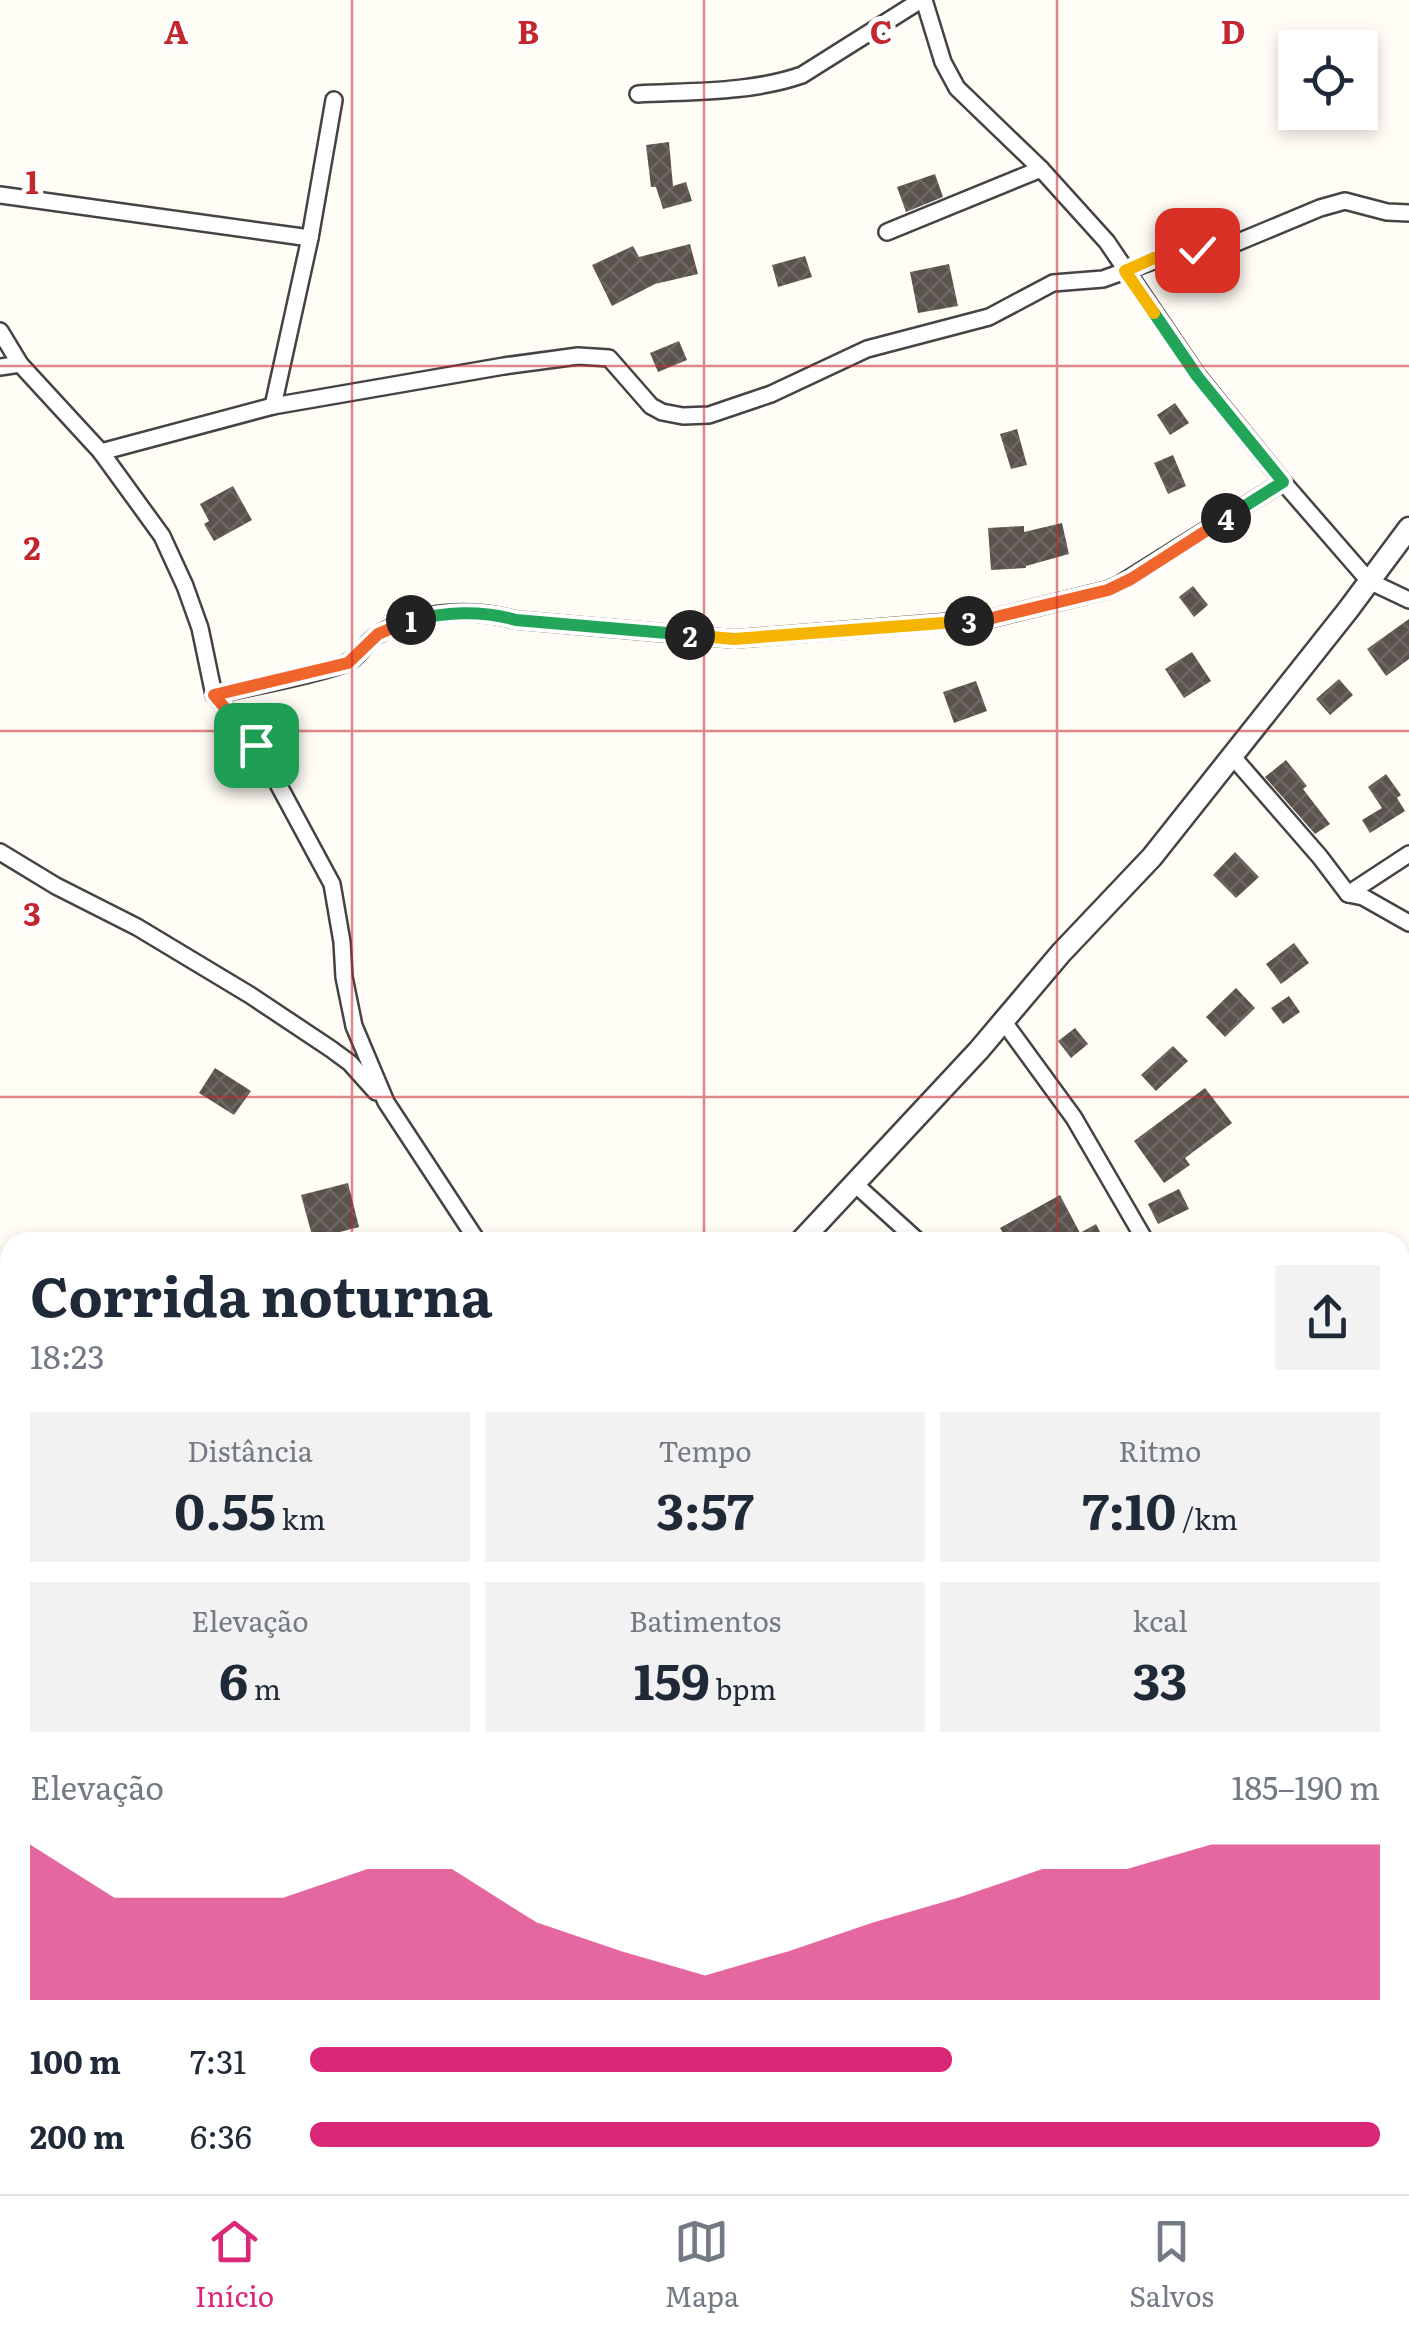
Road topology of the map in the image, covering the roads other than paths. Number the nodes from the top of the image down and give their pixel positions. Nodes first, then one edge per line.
1 (923, 0) edge
2 (638, 94) dead end
3 (334, 100) dead end
4 (1041, 170) junction
5 (0, 196) edge
6 (1409, 213) edge
7 (887, 232) dead end
8 (310, 238) junction
9 (1125, 271) junction
10 (0, 331) edge
11 (20, 364) junction
12 (0, 366) edge
13 (274, 406) junction
14 (102, 452) junction
15 (1283, 482) junction
16 (1409, 528) edge
17 (1369, 581) junction
18 (1409, 600) edge
19 (214, 695) junction
20 (1233, 757) junction
21 (0, 852) edge
22 (1409, 854) edge
23 (1348, 894) junction
24 (1409, 924) edge
25 (1004, 1022) junction
26 (386, 1102) junction
27 (855, 1184) junction
28 (471, 1232) edge
29 (809, 1232) edge
30 (908, 1232) edge
31 (1140, 1232) edge

1 - 2 street
1 - 4 street
3 - 8 street
4 - 7 street
4 - 9 street
5 - 8 street
6 - 9 street
8 - 13 street
9 - 13 street
9 - 15 street
10 - 11 street
11 - 12 street
11 - 14 street
13 - 14 street
14 - 19 street
15 - 17 street
15 - 19 street
16 - 17 street
17 - 18 street
17 - 20 street
19 - 26 street
20 - 23 street
20 - 25 street
21 - 26 street
22 - 23 street
23 - 24 street
25 - 27 street
25 - 31 street
26 - 28 street
27 - 29 street
27 - 30 street

